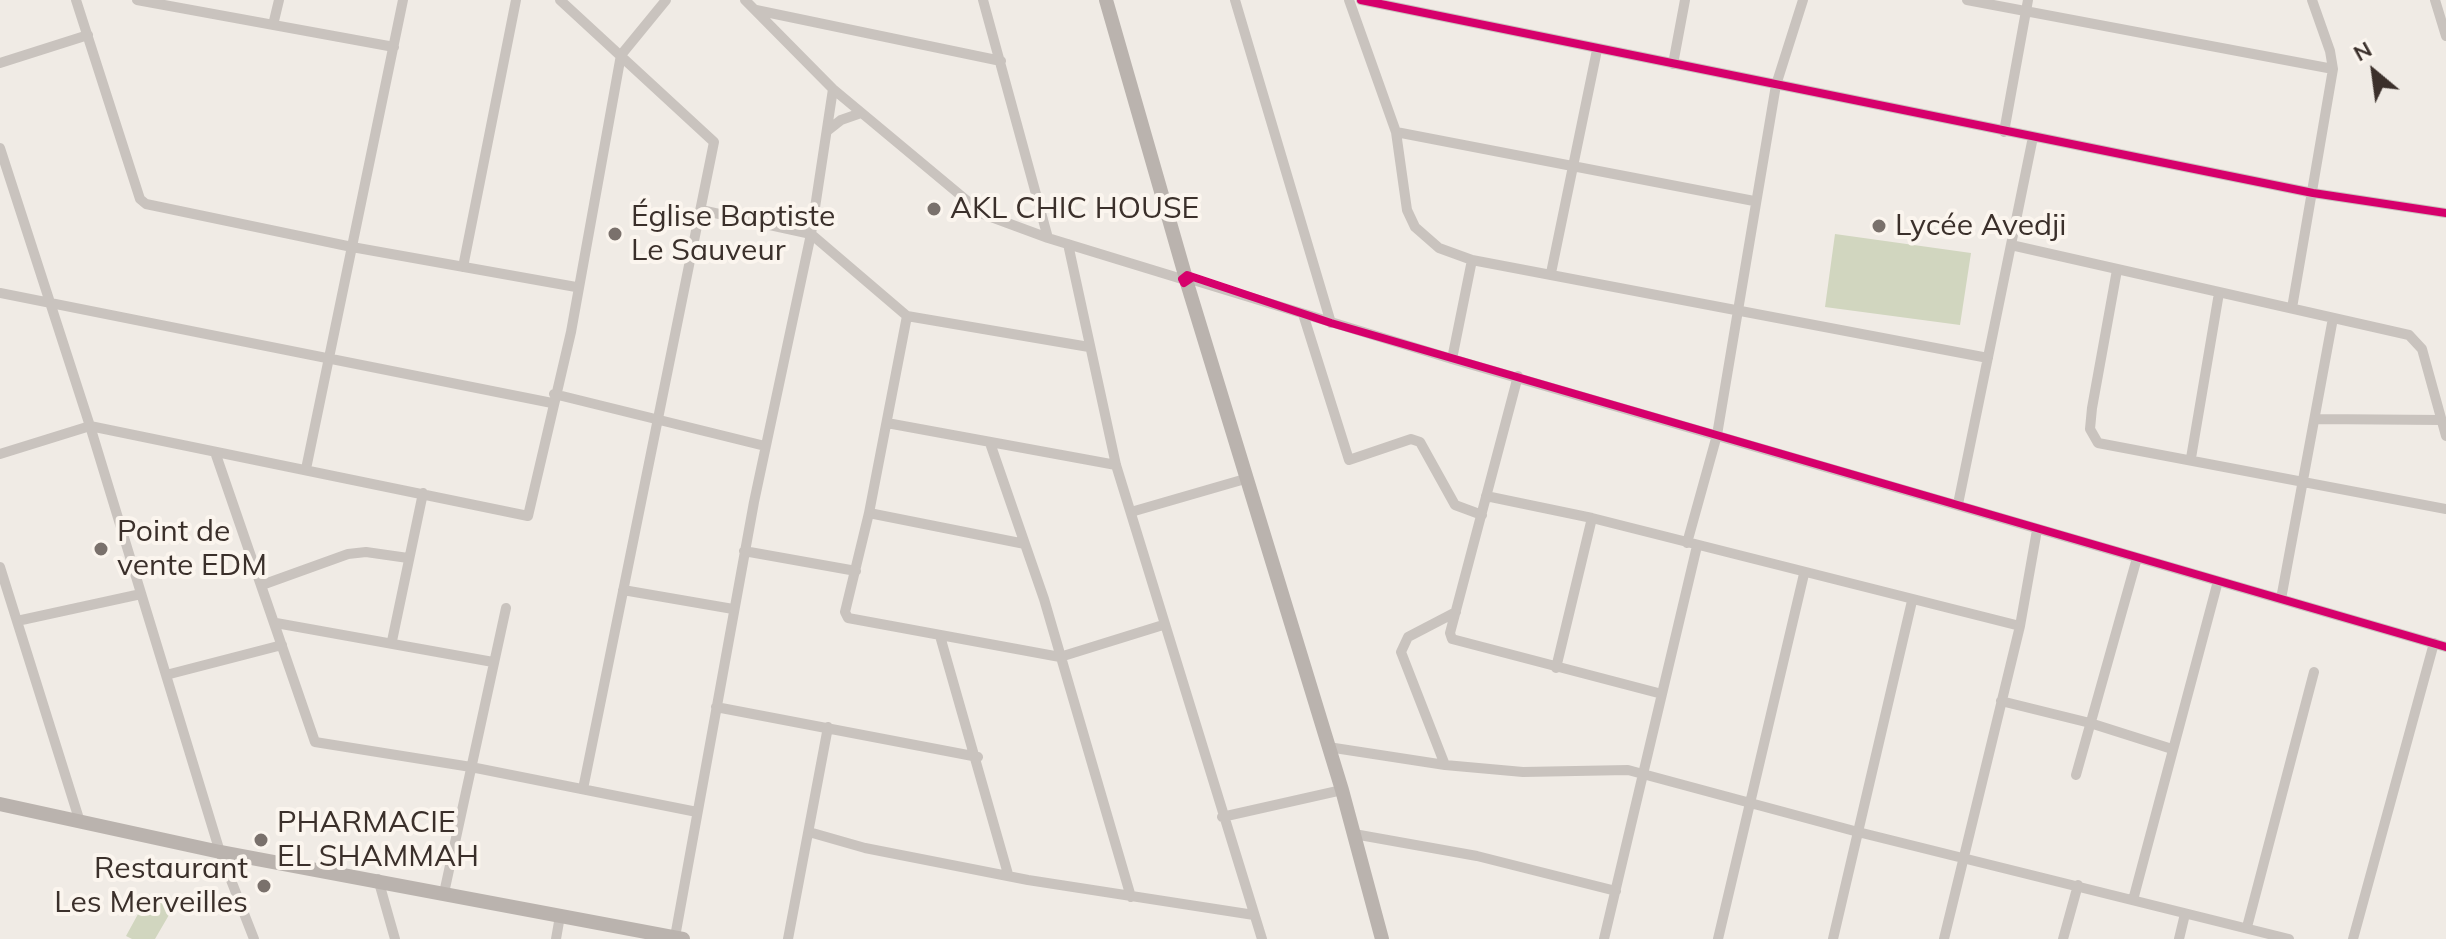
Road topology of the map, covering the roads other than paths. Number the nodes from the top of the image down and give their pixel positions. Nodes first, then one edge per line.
1 (76, 0) edge
2 (137, 0) edge
3 (279, 0) edge
4 (403, 0) edge
5 (516, 0) edge
6 (560, 0) edge
7 (666, 0) edge
8 (745, 0) edge
9 (983, 0) edge
10 (1106, 0) edge
11 (1235, 0) edge
12 (1349, 0) edge
13 (1361, 0) edge
14 (1685, 0) edge
15 (1803, 0) edge
16 (1967, 0) edge
17 (2028, 0) edge
18 (2312, 0) edge
19 (1376, 2) edge
20 (2439, 2) edge
21 (756, 10) junction
22 (2026, 13) junction
23 (273, 25) junction
24 (88, 35) junction
25 (2446, 36) edge
26 (394, 47) junction
27 (1597, 50) junction
28 (621, 55) junction
29 (1001, 61) junction
30 (0, 63) edge
31 (1673, 64) junction
32 (2333, 69) junction
33 (1776, 85) junction
34 (833, 89) junction
35 (861, 113) junction
36 (827, 131) junction
37 (1396, 132) junction
38 (2004, 132) junction
39 (2033, 137) junction
40 (0, 148) edge
41 (1574, 165) junction
42 (2313, 193) junction
43 (1754, 201) junction
44 (701, 210) junction
45 (2446, 213) edge
46 (811, 234) junction
47 (1048, 238) junction
48 (1068, 244) junction
49 (2011, 245) junction
50 (352, 247) junction
51 (1472, 260) junction
52 (463, 267) junction
53 (2117, 270) junction
54 (1551, 273) junction
55 (1186, 279) junction
56 (576, 287) junction
57 (0, 293) edge
58 (2219, 293) junction
59 (50, 304) junction
60 (2292, 308) junction
61 (1738, 309) junction
62 (1303, 314) junction
63 (907, 316) junction
64 (2333, 318) junction
65 (1331, 323) junction
66 (1089, 347) junction
67 (330, 357) junction
68 (1988, 358) junction
69 (1452, 359) junction
70 (1518, 376) junction
71 (553, 398) junction
72 (658, 419) junction
73 (2315, 419) junction
74 (2442, 420) junction
75 (887, 423) junction
76 (90, 426) junction
77 (1717, 435) junction
78 (2446, 436) edge
79 (990, 443) junction
80 (765, 446) junction
81 (215, 452) junction
82 (0, 454) edge
83 (2191, 458) junction
84 (1116, 465) junction
85 (306, 469) junction
86 (1245, 479) junction
87 (2303, 482) junction
88 (423, 493) junction
89 (1486, 496) junction
90 (1958, 504) junction
91 (2446, 509) edge
92 (1131, 512) junction
93 (869, 513) junction
94 (1482, 515) junction
95 (1592, 518) junction
96 (2037, 530) junction
97 (1025, 544) junction
98 (1692, 544) junction
99 (744, 551) junction
100 (408, 558) junction
101 (2137, 558) junction
102 (0, 567) edge
103 (856, 571) junction
104 (1804, 574) junction
105 (2218, 581) junction
106 (262, 585) junction
107 (623, 590) junction
108 (141, 594) junction
109 (2281, 599) junction
110 (1912, 601) junction
111 (506, 608) dead end
112 (733, 609) junction
113 (1456, 612) junction
114 (17, 621) junction
115 (276, 623) junction
116 (1163, 625) junction
117 (2020, 626) junction
118 (940, 636) junction
119 (392, 641) junction
120 (2434, 643) junction
121 (282, 645) junction
122 (2446, 647) edge
123 (1060, 657) junction
124 (493, 662) junction
125 (1556, 668) junction
126 (2314, 672) dead end
127 (166, 675) junction
128 (1662, 694) junction
129 (2001, 701) junction
130 (716, 707) junction
131 (2090, 723) junction
132 (828, 727) junction
133 (1328, 747) junction
134 (2172, 749) junction
135 (978, 757) junction
136 (1445, 765) junction
137 (471, 767) junction
138 (1646, 774) junction
139 (2076, 775) dead end
140 (583, 789) junction
141 (1342, 790) junction
142 (1751, 803) junction
143 (0, 804) edge
144 (697, 812) junction
145 (1222, 817) junction
146 (80, 822) junction
147 (809, 832) junction
148 (1858, 832) junction
149 (1354, 834) junction
150 (220, 852) junction
151 (1962, 857) junction
152 (1008, 874) junction
153 (378, 879) junction
154 (2078, 885) junction
155 (1616, 891) junction
156 (444, 893) junction
157 (1131, 897) junction
158 (2133, 900) junction
159 (2185, 914) junction
160 (1254, 915) junction
161 (560, 916) junction
162 (2247, 927) junction
163 (679, 938) edge
164 (2284, 938) edge
165 (254, 939) edge
166 (395, 939) edge
167 (556, 939) edge
168 (788, 939) edge
169 (1262, 939) edge
170 (1382, 939) edge
171 (1604, 939) edge
172 (1718, 939) edge
173 (1833, 939) edge
174 (1944, 939) edge
175 (2063, 939) edge
176 (2179, 939) edge
177 (2353, 939) edge

1 - 24 street
2 - 23 street
3 - 23 street
4 - 26 street
5 - 52 street
6 - 28 street
7 - 28 street
8 - 21 street
9 - 29 street
10 - 55 street
11 - 65 street
12 - 37 street
13 - 19 street
14 - 31 street
15 - 33 street
16 - 22 street
17 - 22 street
18 - 32 street
19 - 27 street
20 - 25 street
21 - 29 street
21 - 34 street
22 - 32 street
22 - 38 street
23 - 26 street
24 - 30 street
24 - 50 street
26 - 50 street
27 - 31 street
27 - 41 street
28 - 44 street
28 - 56 street
29 - 47 street
31 - 33 street
32 - 42 street
33 - 38 street
33 - 43 street
34 - 35 street
34 - 36 street
35 - 36 street
35 - 47 street
36 - 46 street
37 - 41 street
37 - 51 street
38 - 39 street
39 - 42 street
39 - 49 street
40 - 59 street
41 - 43 street
41 - 54 street
42 - 45 street
42 - 60 street
43 - 61 street
44 - 46 street
44 - 72 street
46 - 63 street
46 - 80 street
47 - 48 street
48 - 55 street
48 - 66 street
49 - 53 street
49 - 68 street
50 - 52 street
50 - 67 street
51 - 54 street
51 - 69 street
52 - 56 street
53 - 58 street
53 - 83 street
54 - 61 street
55 - 62 street
55 - 86 street
56 - 71 street
57 - 59 street
58 - 60 street
58 - 83 street
59 - 67 street
59 - 76 street
60 - 64 street
61 - 68 street
61 - 77 street
62 - 65 street
62 - 94 street
63 - 66 street
63 - 75 street
64 - 73 street
64 - 74 street
65 - 69 street
66 - 84 street
67 - 71 street
67 - 85 street
68 - 90 street
69 - 70 street
70 - 77 street
70 - 89 street
71 - 72 street
71 - 88 street
72 - 80 street
72 - 107 street
73 - 74 street
73 - 87 street
74 - 78 street
75 - 79 street
75 - 93 street
76 - 81 street
76 - 82 street
76 - 108 street
77 - 90 street
77 - 98 street
79 - 84 street
79 - 97 street
80 - 99 street
81 - 85 street
81 - 106 street
83 - 87 street
84 - 92 street
85 - 88 street
86 - 92 street
86 - 133 street
87 - 91 street
87 - 109 street
88 - 100 street
89 - 94 street
89 - 95 street
90 - 96 street
92 - 116 street
93 - 97 street
93 - 103 street
94 - 113 street
95 - 98 street
95 - 125 street
96 - 101 street
96 - 117 street
97 - 123 street
98 - 104 street
98 - 128 street
99 - 103 street
99 - 112 street
100 - 106 street
100 - 119 street
101 - 105 street
101 - 131 street
102 - 114 street
103 - 118 street
104 - 110 street
104 - 142 street
105 - 109 street
105 - 134 street
106 - 115 street
107 - 112 street
107 - 140 street
108 - 114 street
108 - 127 street
109 - 120 street
110 - 117 street
110 - 148 street
111 - 124 street
112 - 130 street
113 - 125 street
113 - 136 street
114 - 146 street
115 - 119 street
115 - 121 street
116 - 123 street
116 - 145 street
117 - 129 street
118 - 123 street
118 - 135 street
119 - 124 street
120 - 122 street
120 - 177 street
121 - 127 street
121 - 137 street
123 - 157 street
124 - 137 street
125 - 128 street
126 - 162 street
127 - 150 street
128 - 138 street
129 - 131 street
129 - 151 street
130 - 132 street
130 - 144 street
131 - 134 street
131 - 139 street
132 - 135 street
132 - 147 street
133 - 136 street
133 - 141 street
134 - 158 street
135 - 152 street
136 - 138 street
137 - 140 street
137 - 156 street
138 - 142 street
138 - 155 street
140 - 144 street
141 - 145 street
141 - 149 street
142 - 148 street
142 - 172 street
143 - 146 street
144 - 163 street
145 - 160 street
146 - 150 street
147 - 152 street
147 - 168 street
148 - 151 street
148 - 173 street
149 - 155 street
149 - 170 street
150 - 153 street
150 - 165 street
151 - 154 street
151 - 174 street
152 - 157 street
153 - 156 street
153 - 166 street
154 - 158 street
154 - 175 street
155 - 171 street
156 - 161 street
157 - 160 street
158 - 159 street
159 - 162 street
159 - 176 street
160 - 169 street
161 - 163 street
161 - 167 street
162 - 164 street

